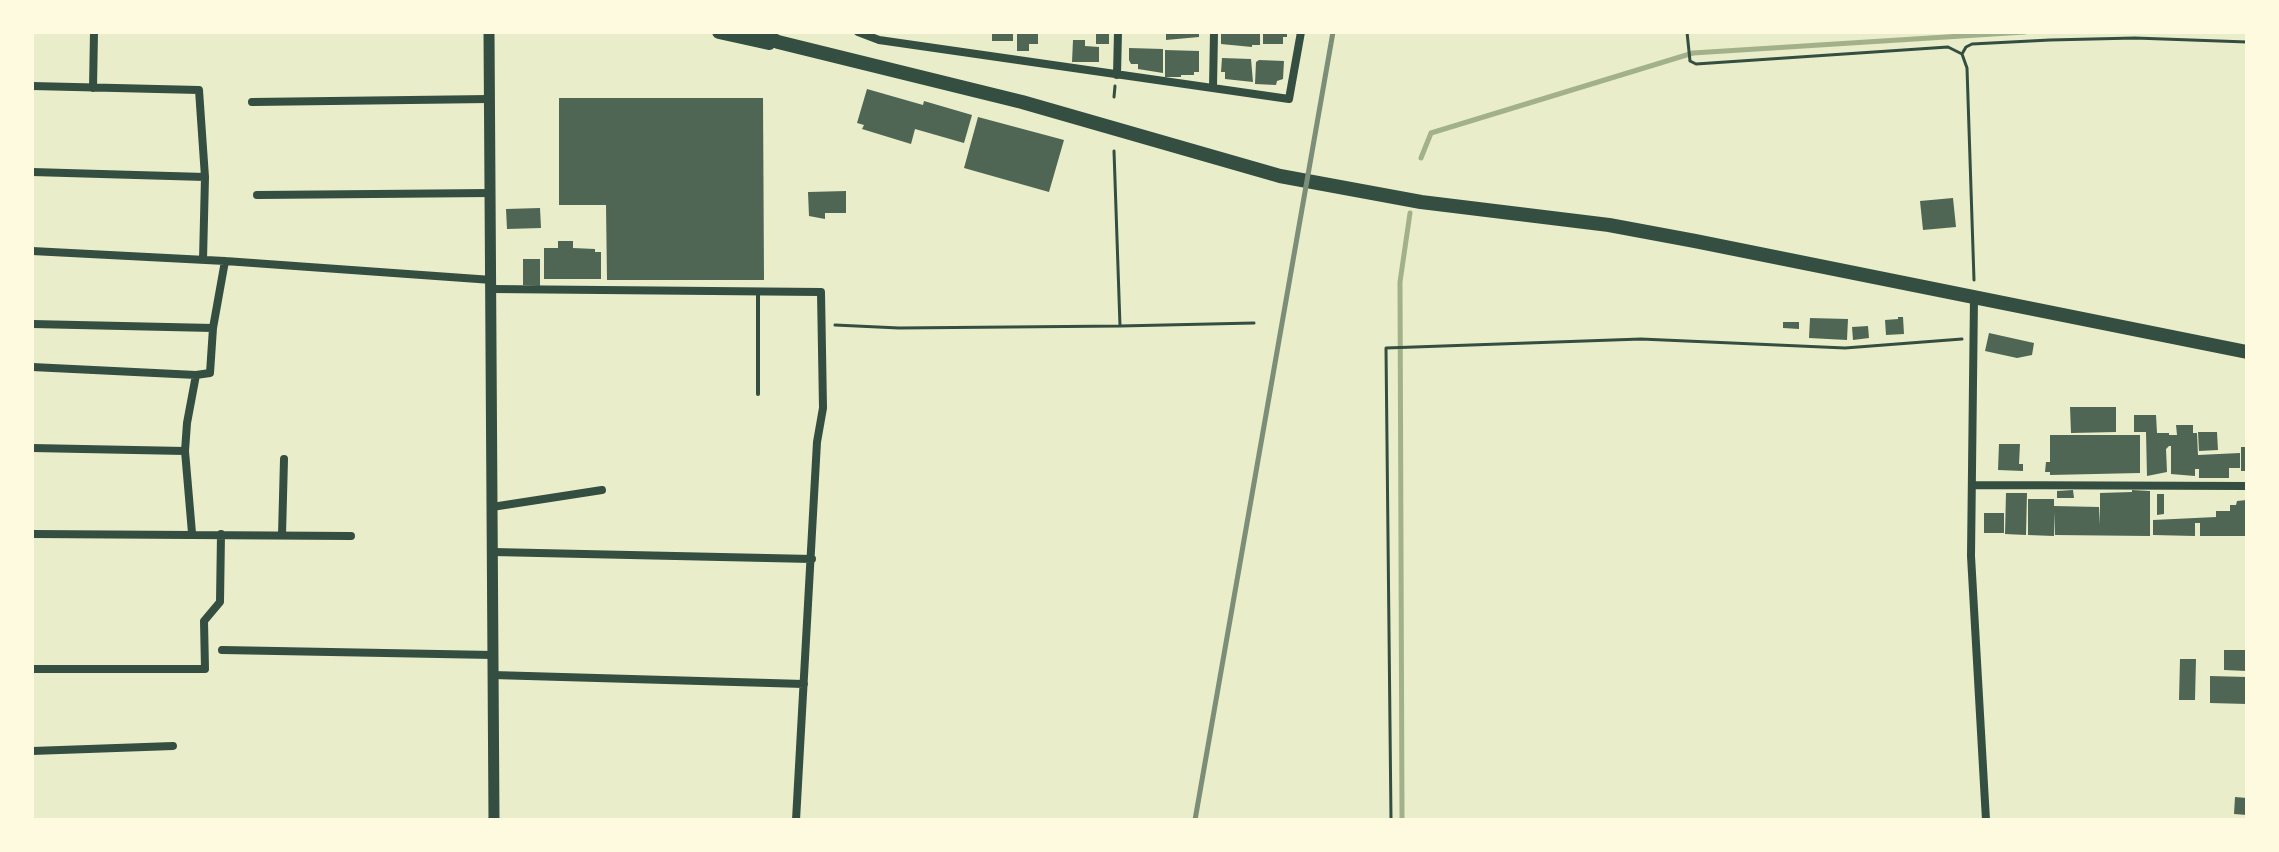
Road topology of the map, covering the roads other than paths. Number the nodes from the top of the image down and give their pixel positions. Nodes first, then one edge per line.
1 (94, 32) edge
2 (489, 32) edge
3 (719, 32) edge
4 (757, 32) edge
5 (858, 32) edge
6 (1118, 32) edge
7 (1214, 32) edge
8 (1301, 32) edge
9 (778, 42) junction
10 (1117, 75) junction
11 (32, 86) edge
12 (93, 88) junction
13 (1213, 88) junction
14 (489, 99) junction
15 (252, 102) dead end
16 (32, 172) edge
17 (205, 177) junction
18 (490, 193) junction
19 (257, 195) dead end
20 (32, 251) edge
21 (203, 260) junction
22 (225, 261) junction
23 (492, 284) junction
24 (758, 291) junction
25 (1974, 296) junction
26 (32, 324) edge
27 (213, 328) junction
28 (2247, 352) edge
29 (32, 367) edge
30 (196, 375) junction
31 (758, 394) dead end
32 (32, 448) edge
33 (185, 451) junction
34 (284, 459) dead end
35 (1972, 485) junction
36 (2247, 486) edge
37 (602, 490) dead end
38 (492, 507) junction
39 (192, 533) junction
40 (32, 534) edge
41 (221, 534) junction
42 (282, 535) junction
43 (351, 536) dead end
44 (493, 552) junction
45 (812, 559) junction
46 (222, 650) dead end
47 (493, 655) junction
48 (32, 669) edge
49 (493, 675) junction
50 (804, 684) junction
51 (173, 746) dead end
52 (32, 751) edge
53 (494, 820) edge
54 (796, 820) edge
55 (1986, 820) edge

1 - 12 street
2 - 14 main road
3 - 9 highway
4 - 9 highway
5 - 10 street
6 - 10 street
7 - 13 street
8 - 13 street
9 - 25 highway
10 - 13 street
11 - 12 street
12 - 17 street
14 - 15 street
14 - 18 main road
16 - 17 street
17 - 21 street
18 - 19 street
18 - 23 main road
20 - 21 street
21 - 22 street
22 - 23 street
22 - 27 street
23 - 24 street
23 - 38 main road
24 - 31 lane
24 - 45 street
25 - 28 highway
25 - 35 street
26 - 27 street
27 - 30 street
29 - 30 street
30 - 33 street
32 - 33 street
33 - 39 street
34 - 42 street
35 - 36 street
35 - 55 street
37 - 38 street
38 - 44 main road
39 - 40 street
39 - 41 street
41 - 42 street
41 - 48 street
42 - 43 street
44 - 45 street
44 - 47 main road
45 - 50 street
46 - 47 street
47 - 49 main road
49 - 50 street
49 - 53 main road
50 - 54 street
51 - 52 street

